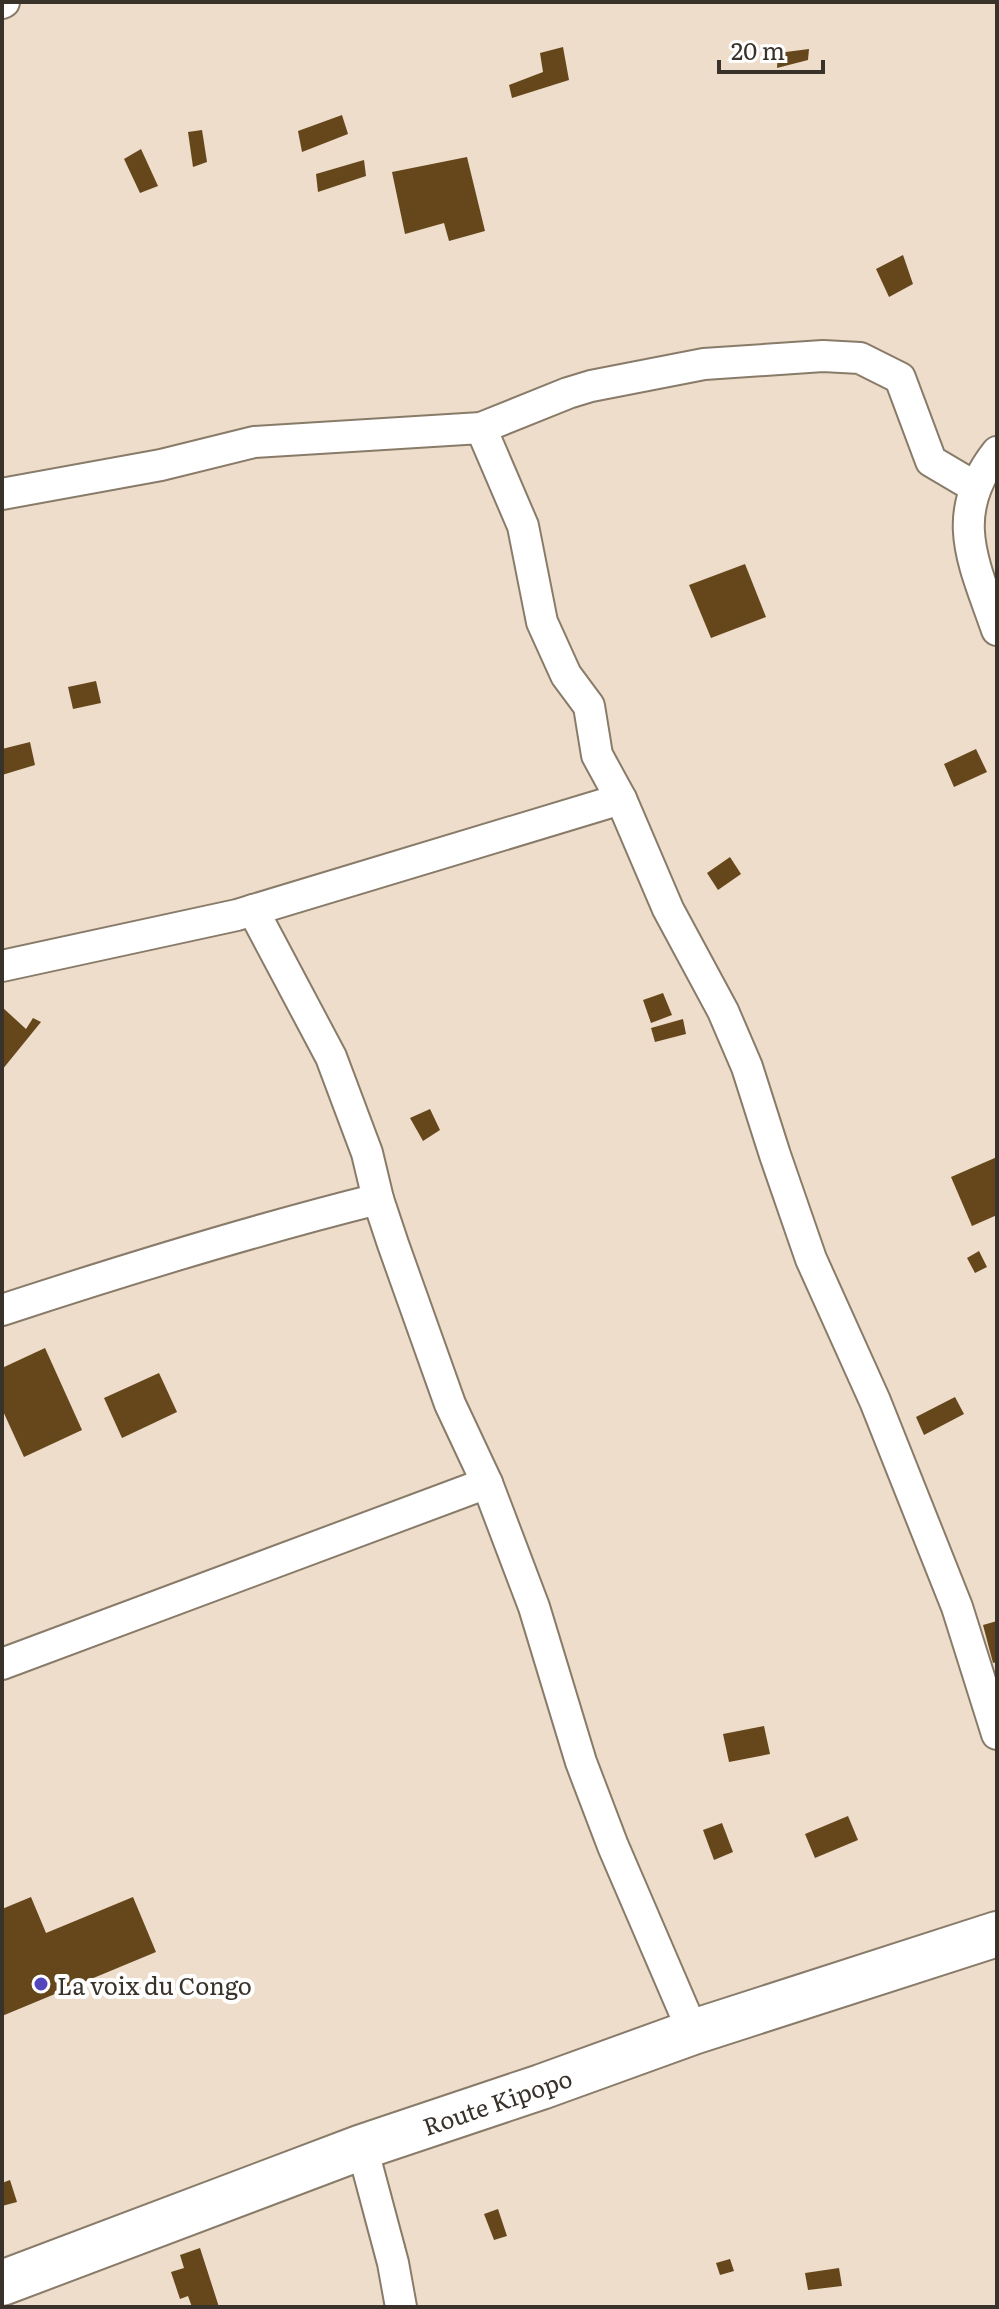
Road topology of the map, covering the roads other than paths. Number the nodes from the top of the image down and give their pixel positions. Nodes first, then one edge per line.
1 (481, 428) junction
2 (997, 452) edge
3 (975, 487) junction
4 (2, 494) edge
5 (997, 630) edge
6 (621, 799) junction
7 (253, 910) junction
8 (2, 966) edge
9 (378, 1199) junction
10 (2, 1310) edge
11 (487, 1483) junction
12 (2, 1664) edge
13 (997, 1734) edge
14 (997, 1934) edge
15 (693, 2032) junction
16 (362, 2147) junction
17 (2, 2283) edge
18 (401, 2307) edge

1 - 3 street
1 - 4 street
1 - 6 street
2 - 3 street
3 - 5 street
6 - 7 street
6 - 13 street
7 - 8 street
7 - 9 street
9 - 10 street
9 - 11 street
11 - 12 street
11 - 15 street
14 - 15 main road, Route Kipopo
15 - 16 main road, Route Kipopo
16 - 17 main road, Route Kipopo
16 - 18 street

